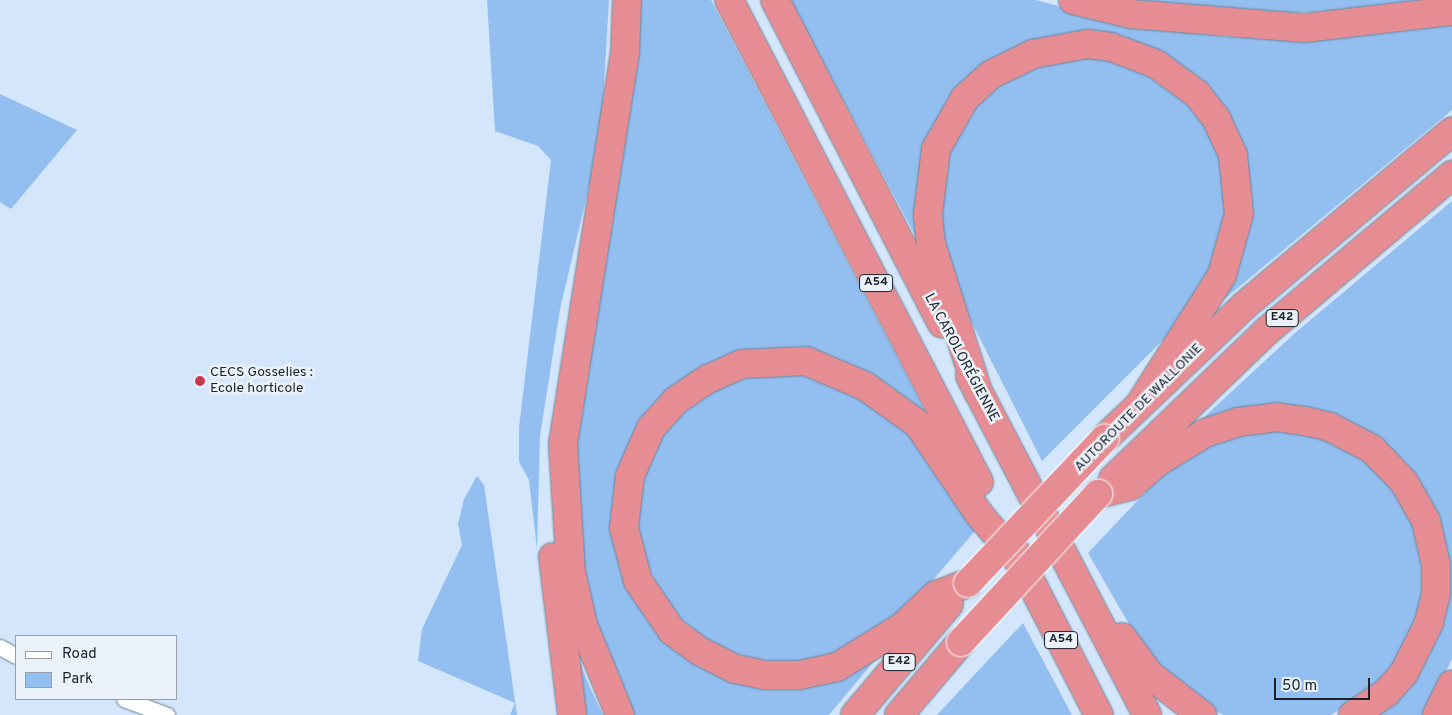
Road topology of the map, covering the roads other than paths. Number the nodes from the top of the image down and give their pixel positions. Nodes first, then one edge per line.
1 (627, 0) edge
2 (728, 0) edge
3 (775, 0) edge
4 (1073, 0) edge
5 (1452, 11) edge
6 (1452, 131) edge
7 (1452, 175) edge
8 (978, 392) junction
9 (1142, 401) junction
10 (564, 444) junction
11 (1126, 478) junction
12 (1023, 566) junction
13 (1074, 572) junction
14 (940, 602) junction
15 (0, 647) edge
16 (15, 655) edge
17 (1452, 684) edge
18 (127, 700) edge
19 (168, 715) edge
20 (572, 715) edge
21 (620, 715) edge
22 (855, 715) edge
23 (900, 715) edge
24 (1099, 715) edge
25 (1147, 715) edge
26 (1202, 715) edge
27 (1353, 715) edge
28 (1437, 715) edge

1 - 10 highway
2 - 12 highway, A54
3 - 8 highway, LA CAROLORÉGIENNE
4 - 5 highway
6 - 9 highway, AUTOROUTE DE WALLONIE / E42
7 - 11 highway, E42
8 - 9 highway
8 - 13 highway, LA CAROLORÉGIENNE
9 - 14 highway, AUTOROUTE DE WALLONIE / E42, bridge
10 - 20 highway
10 - 21 highway
11 - 23 highway, E42, bridge
11 - 27 highway
12 - 14 highway
12 - 24 highway, A54
13 - 25 highway, LA CAROLORÉGIENNE
13 - 26 highway
14 - 22 highway, E42
15 - 16 street
17 - 28 highway
18 - 19 street

